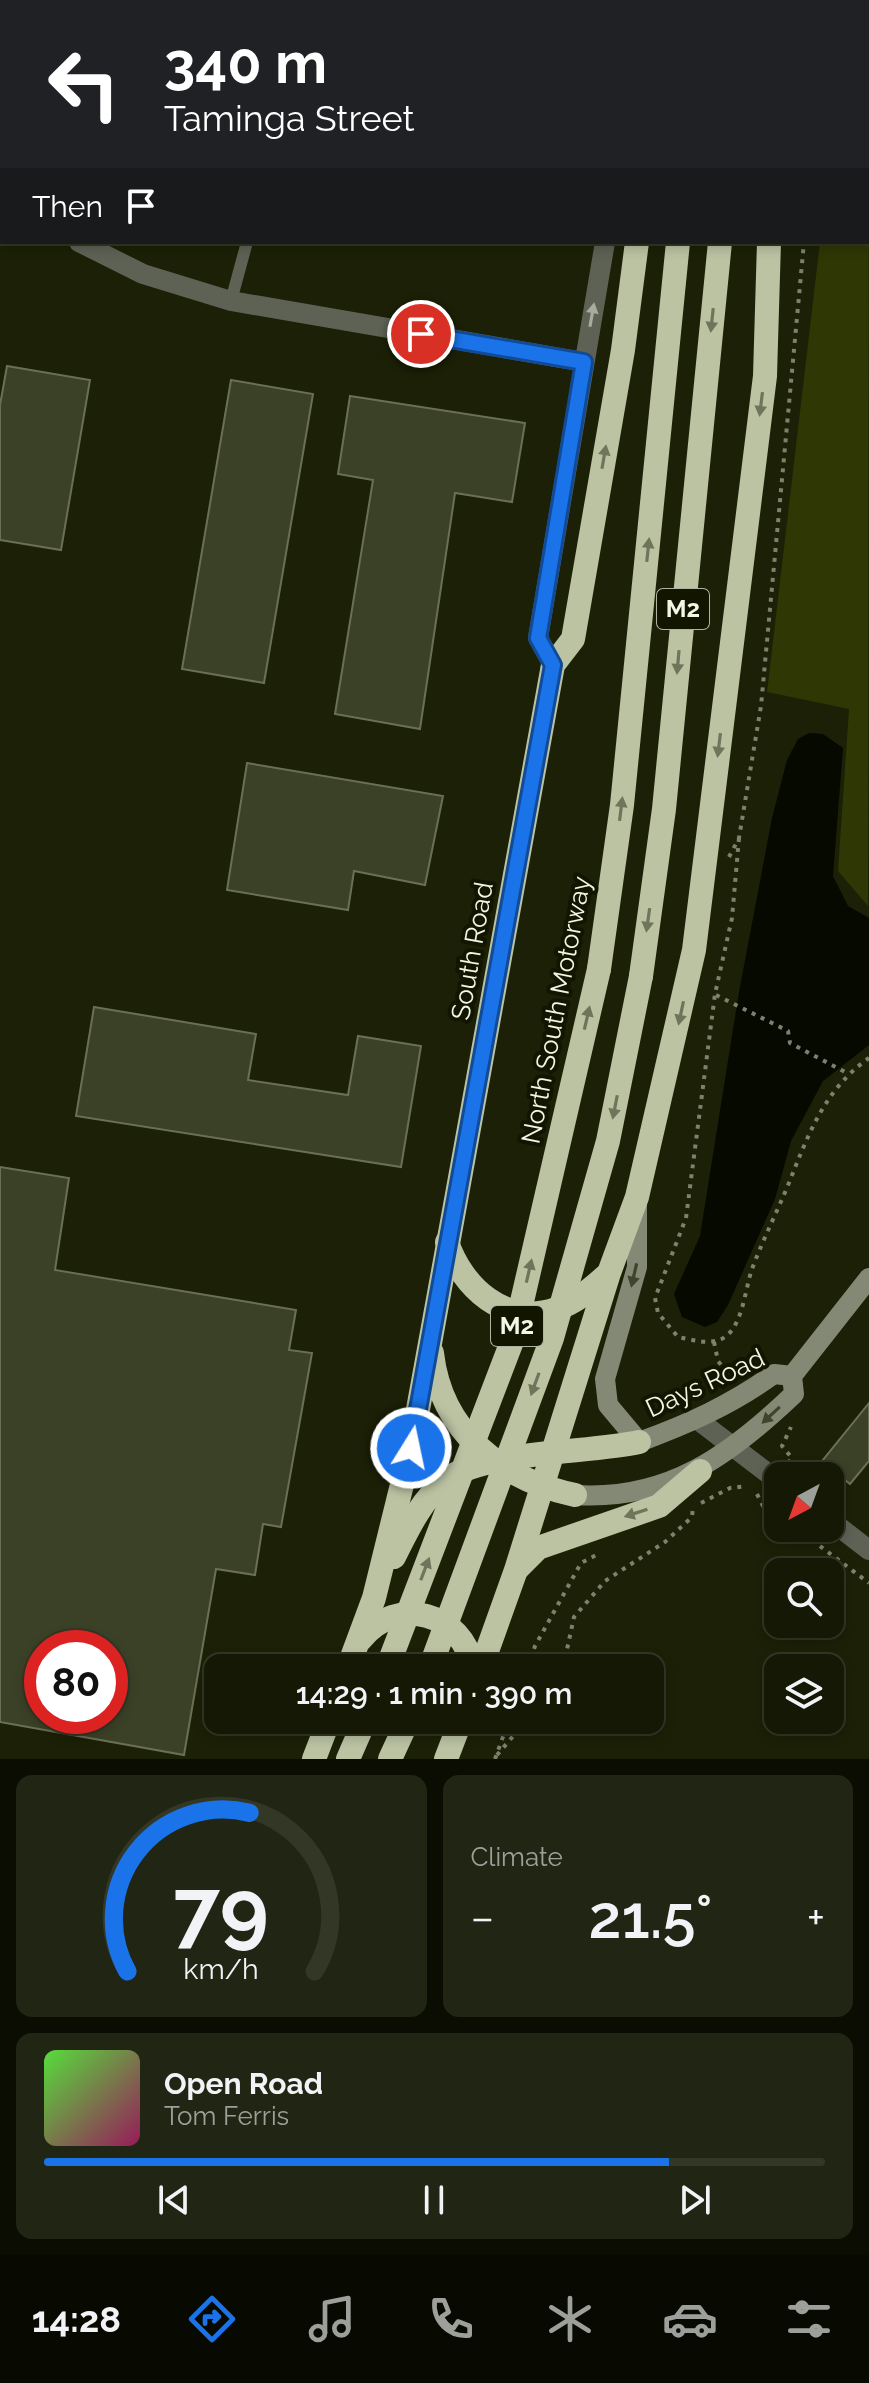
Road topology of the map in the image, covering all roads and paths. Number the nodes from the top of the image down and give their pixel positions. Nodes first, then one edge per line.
1 (83, 244) edge
2 (246, 244) edge
3 (605, 244) edge
4 (637, 244) edge
5 (678, 244) edge
6 (720, 244) edge
7 (769, 244) edge
8 (804, 244) edge
9 (231, 301) junction
10 (584, 362) junction
11 (553, 665) junction
12 (739, 838) junction
13 (726, 862) dead end
14 (715, 994) junction
15 (869, 1058) edge
16 (847, 1073) junction
17 (637, 1197) junction
18 (447, 1239) junction
19 (609, 1273) junction
20 (869, 1278) edge
21 (714, 1342) junction
22 (792, 1376) junction
23 (730, 1378) dead end
24 (698, 1420) junction
25 (787, 1423) dead end
26 (639, 1442) junction
27 (733, 1447) junction
28 (552, 1455) junction
29 (494, 1461) junction
30 (789, 1462) edge
31 (764, 1463) edge
32 (700, 1471) junction
33 (542, 1488) junction
34 (575, 1495) joint
35 (693, 1507) junction
36 (764, 1508) edge
37 (681, 1512) dead end
38 (844, 1531) edge
39 (815, 1542) edge
40 (607, 1549) dead end
41 (869, 1550) edge
42 (516, 1570) junction
43 (869, 1583) edge
44 (374, 1598) junction
45 (357, 1644) junction
46 (353, 1654) edge
47 (392, 1654) edge
48 (435, 1654) edge
49 (471, 1654) edge
50 (486, 1654) edge
51 (532, 1654) edge
52 (566, 1654) edge
53 (324, 1734) edge
54 (359, 1734) edge
55 (402, 1734) edge
56 (456, 1734) edge
57 (504, 1734) edge
58 (515, 1734) edge
59 (496, 1757) edge
60 (314, 1759) edge
61 (348, 1759) edge
62 (390, 1759) edge
63 (446, 1759) edge

1 - 9 street
2 - 9 lane
10 -> 3 street
11 -> 4 highway
47 -> 5 highway, North South Motorway / M2, bridge
6 -> 48 highway, M2, bridge
7 -> 17 highway
8 - 12 path
9 - 10 street
10 - 11 street
11 - 18 highway, South Road
12 - 13 path
12 - 14 path
14 - 16 path
14 - 21 path
15 - 16 path
16 - 21 path
17 - 19 highway
17 -> 26 street
18 - 19 highway
18 - 29 highway
18 - 44 highway, South Road
19 - 28 highway
20 - 22 street, Days Road
21 - 23 path
22 - 24 street, Days Road
22 -> 27 street, Days Road
24 - 26 street, Days Road
24 - 27 street
25 - 30 path
26 - 28 highway
27 - 31 street
27 - 32 street, Days Road
28 - 29 highway
28 - 33 highway
29 - 33 highway
29 - 44 highway
32 - 34 street, Days Road
32 -> 42 highway
33 - 34 highway
33 - 42 highway
35 - 36 path
35 - 37 path
35 - 52 path
38 - 41 street
39 - 43 path
40 - 51 path
42 - 50 highway
44 - 45 highway, South Road
45 - 46 highway, South Road
45 - 49 highway
53 - 60 highway
54 - 61 highway
55 - 62 highway
56 - 63 highway
57 - 59 path
58 - 59 path

